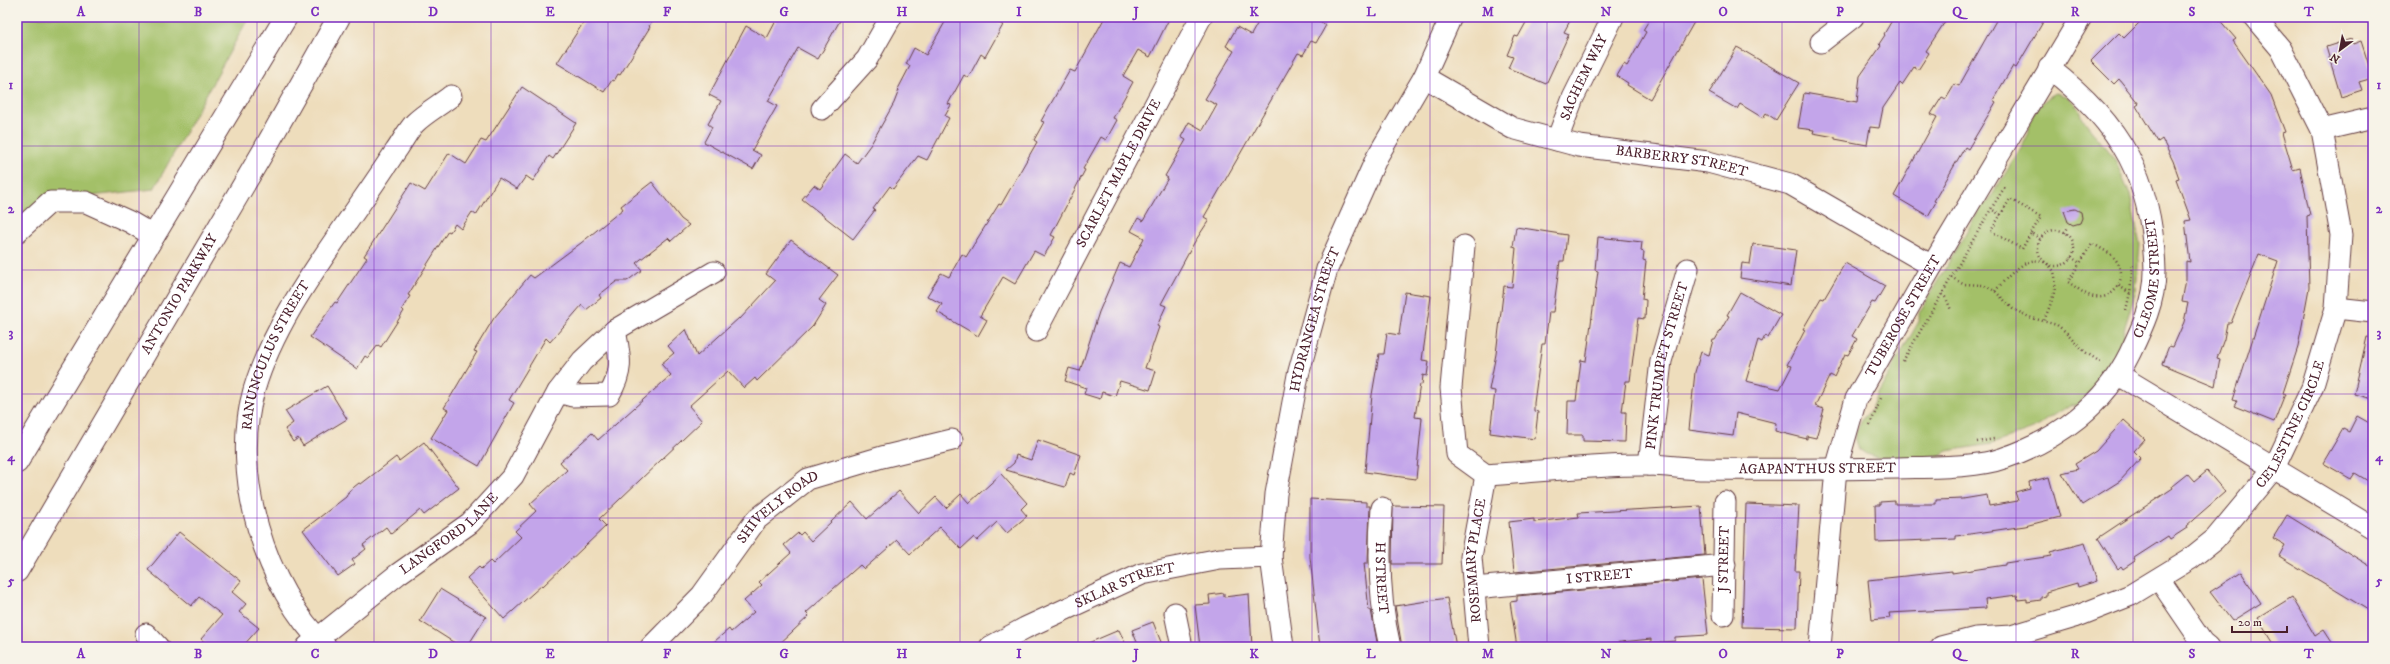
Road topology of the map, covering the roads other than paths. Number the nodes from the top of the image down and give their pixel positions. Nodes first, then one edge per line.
1 (286, 17) edge
2 (339, 17) edge
3 (891, 17) edge
4 (1201, 17) edge
5 (1451, 17) edge
6 (1612, 17) edge
7 (1853, 17) edge
8 (2081, 17) edge
9 (2254, 17) edge
10 (1821, 42) dead end
11 (2049, 68) junction
12 (1424, 78) junction
13 (451, 96) dead end
14 (822, 109) dead end
15 (2373, 118) edge
16 (2322, 130) junction
17 (1557, 140) junction
18 (17, 232) edge
19 (154, 236) junction
20 (1464, 246) dead end
21 (1932, 266) junction
22 (1688, 269) dead end
23 (714, 272) dead end
24 (2336, 308) junction
25 (2373, 312) edge
26 (615, 330) junction
27 (1036, 331) dead end
28 (2119, 375) junction
29 (558, 392) junction
30 (952, 440) dead end
31 (17, 462) edge
32 (1649, 465) junction
33 (2274, 468) junction
34 (1836, 469) junction
35 (1486, 475) junction
36 (1725, 502) dead end
37 (1382, 508) dead end
38 (2373, 528) edge
39 (1271, 557) junction
40 (1725, 565) junction
41 (17, 571) edge
42 (2159, 579) junction
43 (1474, 588) junction
44 (1175, 613) dead end
45 (1723, 615) dead end
46 (2012, 641) edge
47 (317, 644) edge
48 (651, 647) edge
49 (990, 647) edge
50 (1182, 647) edge
51 (1283, 647) edge
52 (1390, 647) edge
53 (1479, 647) edge
54 (1820, 647) edge
55 (1941, 647) edge
56 (2208, 647) edge

1 - 19 main road
2 - 41 main road, ANTONIO PARKWAY
3 - 14 street
4 - 27 street, SCARLET MAPLE DRIVE
5 - 12 street, HYDRANGEA STREET
6 - 17 street, SACHEM WAY
7 - 10 street
8 - 11 street, TUBEROSE STREET
9 - 16 street, CELESTINE CIRCLE
11 - 21 street, TUBEROSE STREET
11 - 28 street, CLEOME STREET
12 - 17 street, BARBERRY STREET
12 - 39 street, HYDRANGEA STREET
13 - 47 street, RANUNCULUS STREET
15 - 16 street
16 - 24 street, CELESTINE CIRCLE
17 - 21 street, BARBERRY STREET
18 - 19 street
19 - 31 main road
20 - 35 street
21 - 34 street, TUBEROSE STREET
22 - 32 street, PINK TRUMPET STREET
23 - 26 street, LANGFORD LANE
24 - 25 street
24 - 33 street, CELESTINE CIRCLE
26 - 29 street, LANGFORD LANE
26 - 29 street
28 - 33 street
28 - 34 street, AGAPANTHUS STREET
29 - 47 street, LANGFORD LANE
30 - 48 street, SHIVELY ROAD
32 - 34 street, AGAPANTHUS STREET
32 - 35 street, AGAPANTHUS STREET
33 - 38 street
33 - 42 street, CELESTINE CIRCLE
34 - 54 street, TUBEROSE STREET
35 - 43 street, ROSEMARY PLACE
36 - 40 street, J STREET
37 - 52 street, H STREET
39 - 49 street, SKLAR STREET
39 - 51 street, HYDRANGEA STREET
40 - 43 street, I STREET
40 - 45 street, J STREET
42 - 46 street, CELESTINE CIRCLE
42 - 56 street
43 - 53 street, ROSEMARY PLACE
44 - 50 street
46 - 55 street, CELESTINE CIRCLE

